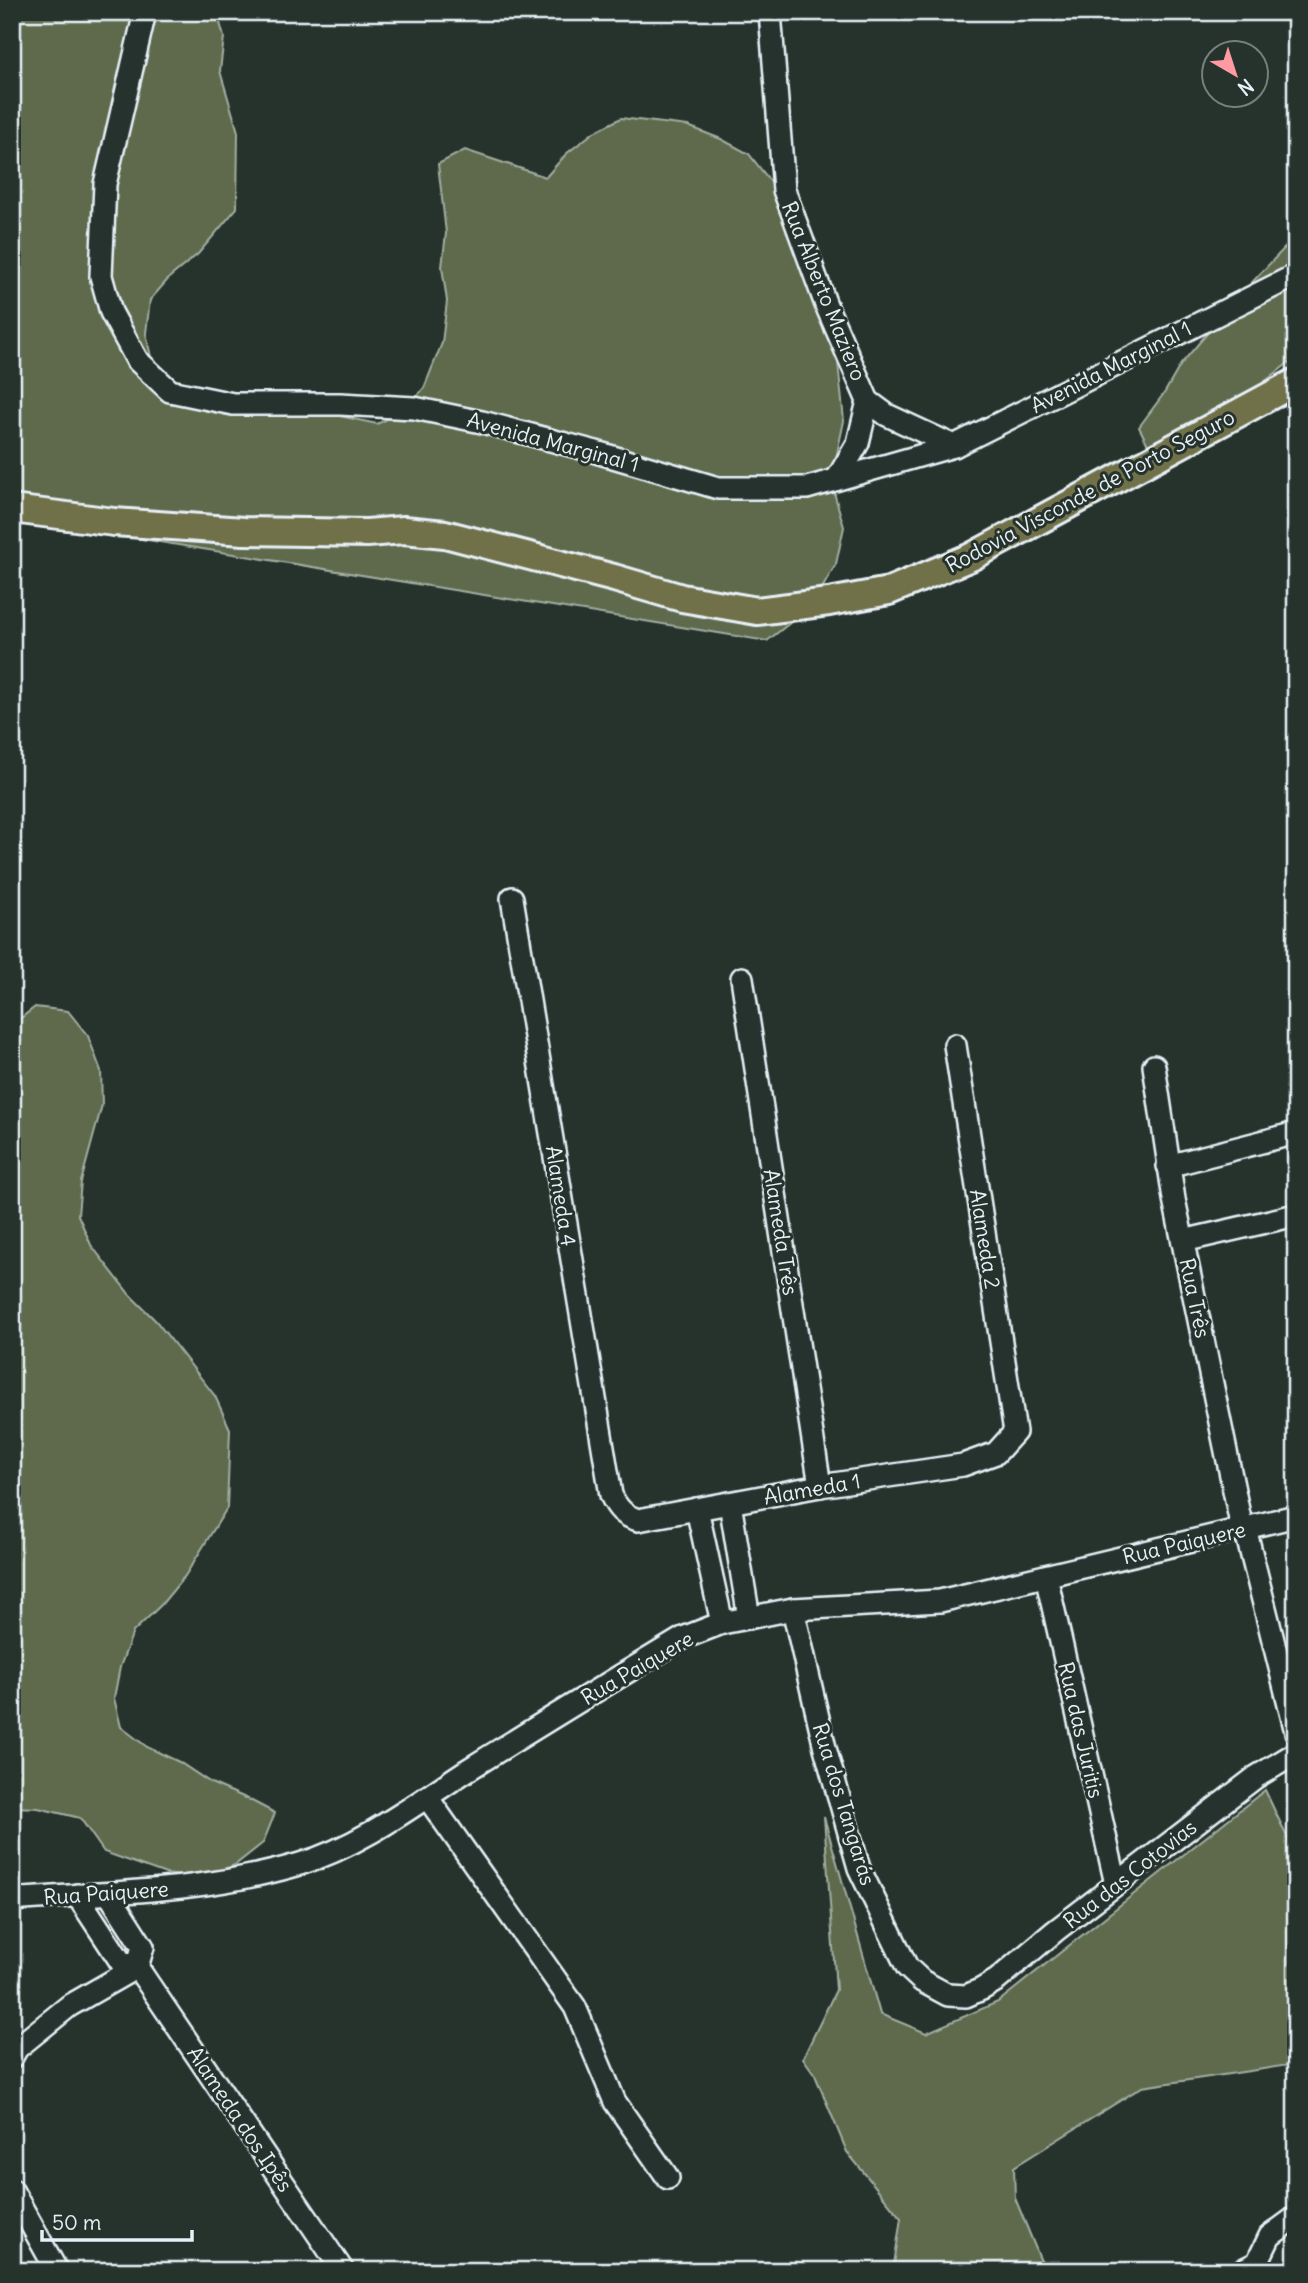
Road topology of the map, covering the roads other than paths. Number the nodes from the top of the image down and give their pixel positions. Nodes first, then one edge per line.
1 (145, 12) edge
2 (770, 12) edge
3 (1296, 275) edge
4 (1296, 382) edge
5 (868, 401) junction
6 (954, 446) junction
7 (837, 479) junction
8 (12, 509) edge
9 (512, 898) dead end
10 (742, 978) dead end
11 (955, 1045) dead end
12 (1154, 1066) dead end
13 (1296, 1133) edge
14 (1168, 1166) junction
15 (1296, 1215) edge
16 (1183, 1241) junction
17 (1016, 1432) joint
18 (820, 1486) junction
19 (611, 1495) joint
20 (730, 1503) junction
21 (697, 1509) junction
22 (1296, 1516) edge
23 (1244, 1529) junction
24 (1046, 1576) junction
25 (793, 1609) junction
26 (749, 1618) junction
27 (722, 1623) junction
28 (1296, 1732) edge
29 (1296, 1753) edge
30 (426, 1797) junction
31 (1116, 1884) junction
32 (109, 1894) junction
33 (77, 1895) junction
34 (12, 1900) edge
35 (137, 1968) junction
36 (966, 1996) joint
37 (12, 2057) edge
38 (667, 2178) dead end
39 (12, 2190) edge
40 (1296, 2217) edge
41 (1254, 2268) edge
42 (57, 2271) edge
43 (344, 2271) edge

1 - 7 street, Avenida Marginal 1
2 - 5 street, Rua Alberto Maziero
3 - 6 street, Avenida Marginal 1
4 - 8 main road, Rodovia Visconde de Porto Seguro
5 - 6 street
5 - 7 street, Rua Alberto Maziero
6 - 7 street, Avenida Marginal 1
9 - 19 street, Alameda 4
10 - 18 street, Alameda Três
11 - 17 street, Alameda 2
12 - 14 street, Rua Três
13 - 14 street
14 - 16 street, Rua Três
15 - 16 street
16 - 23 street, Rua Três
17 - 18 street, Alameda 1
18 - 20 street, Alameda 1
19 - 21 street, Alameda 1
20 - 21 street, Alameda 1
20 - 26 street
21 - 27 street
22 - 23 street, Rua Paiquere
23 - 24 street, Rua Paiquere
23 - 28 street, Rua Três
24 - 25 street, Rua Paiquere
24 - 31 street, Rua das Juritis
25 - 26 street, Rua Paiquere
25 - 36 street, Rua dos Tangarás
26 - 27 street, Rua Paiquere
27 - 30 street, Rua Paiquere
29 - 31 street, Rua das Cotovias
30 - 32 street, Rua Paiquere
30 - 38 street
31 - 36 street, Rua das Cotovias
32 - 33 street, Rua Paiquere
32 - 35 street
33 - 34 street, Rua Paiquere
33 - 35 street, Alameda dos Ipês
35 - 37 street
35 - 43 street, Alameda dos Ipês
39 - 42 street
40 - 41 street

